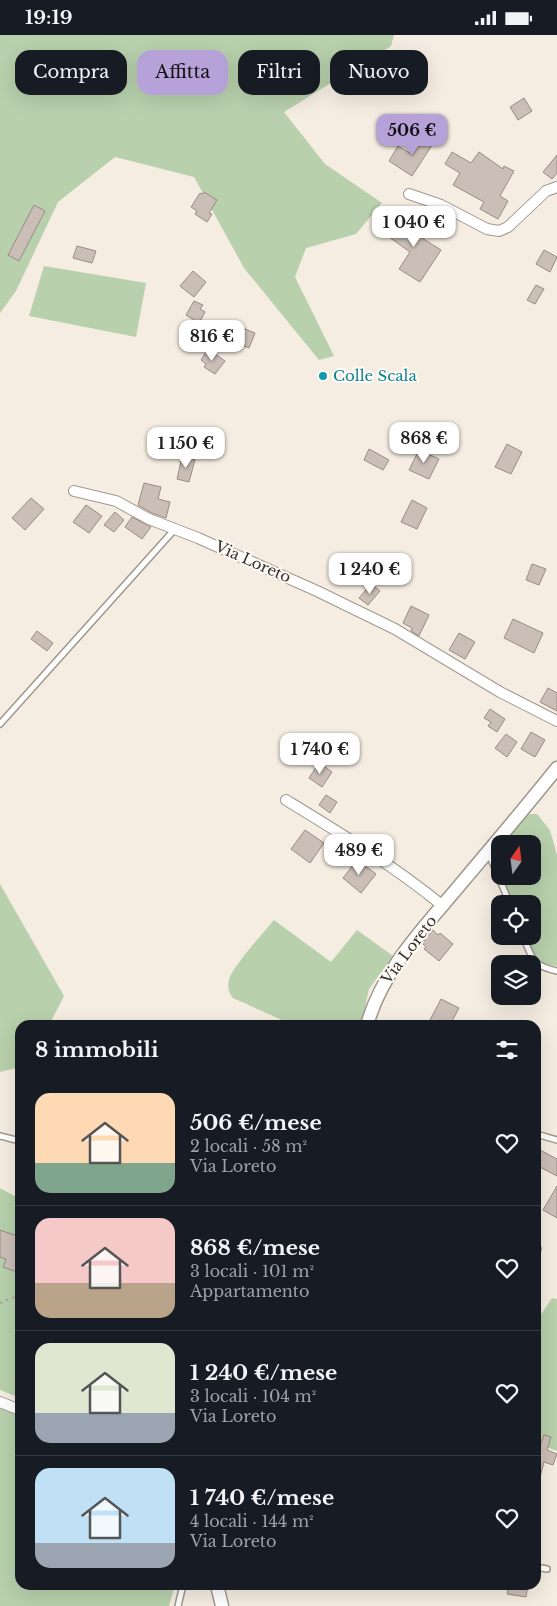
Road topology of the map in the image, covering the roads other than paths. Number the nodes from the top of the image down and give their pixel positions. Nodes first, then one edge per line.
1 (557, 187) edge
2 (409, 194) dead end
3 (74, 491) dead end
4 (175, 529) junction
5 (557, 721) edge
6 (0, 725) edge
7 (557, 768) edge
8 (286, 800) dead end
9 (488, 852) junction
10 (506, 895) edge
11 (443, 906) junction
12 (527, 945) edge
13 (557, 971) edge
14 (369, 1020) edge
15 (541, 1135) edge
16 (0, 1136) edge
17 (15, 1140) edge
18 (557, 1140) edge
19 (0, 1402) edge
20 (15, 1408) edge
21 (541, 1568) edge
22 (547, 1569) dead end
23 (182, 1590) edge
24 (218, 1590) edge
25 (178, 1606) edge
26 (222, 1606) edge

1 - 2 street
3 - 4 street, Via Loreto
4 - 5 street, Via Loreto
4 - 6 lane
7 - 9 street, Via Loreto
8 - 11 street, Via Loreto
9 - 10 lane
9 - 11 street, Via Loreto
11 - 14 street, Via Loreto
12 - 13 lane
15 - 18 lane
16 - 17 lane
19 - 20 street
21 - 22 lane
23 - 25 lane
24 - 26 street

